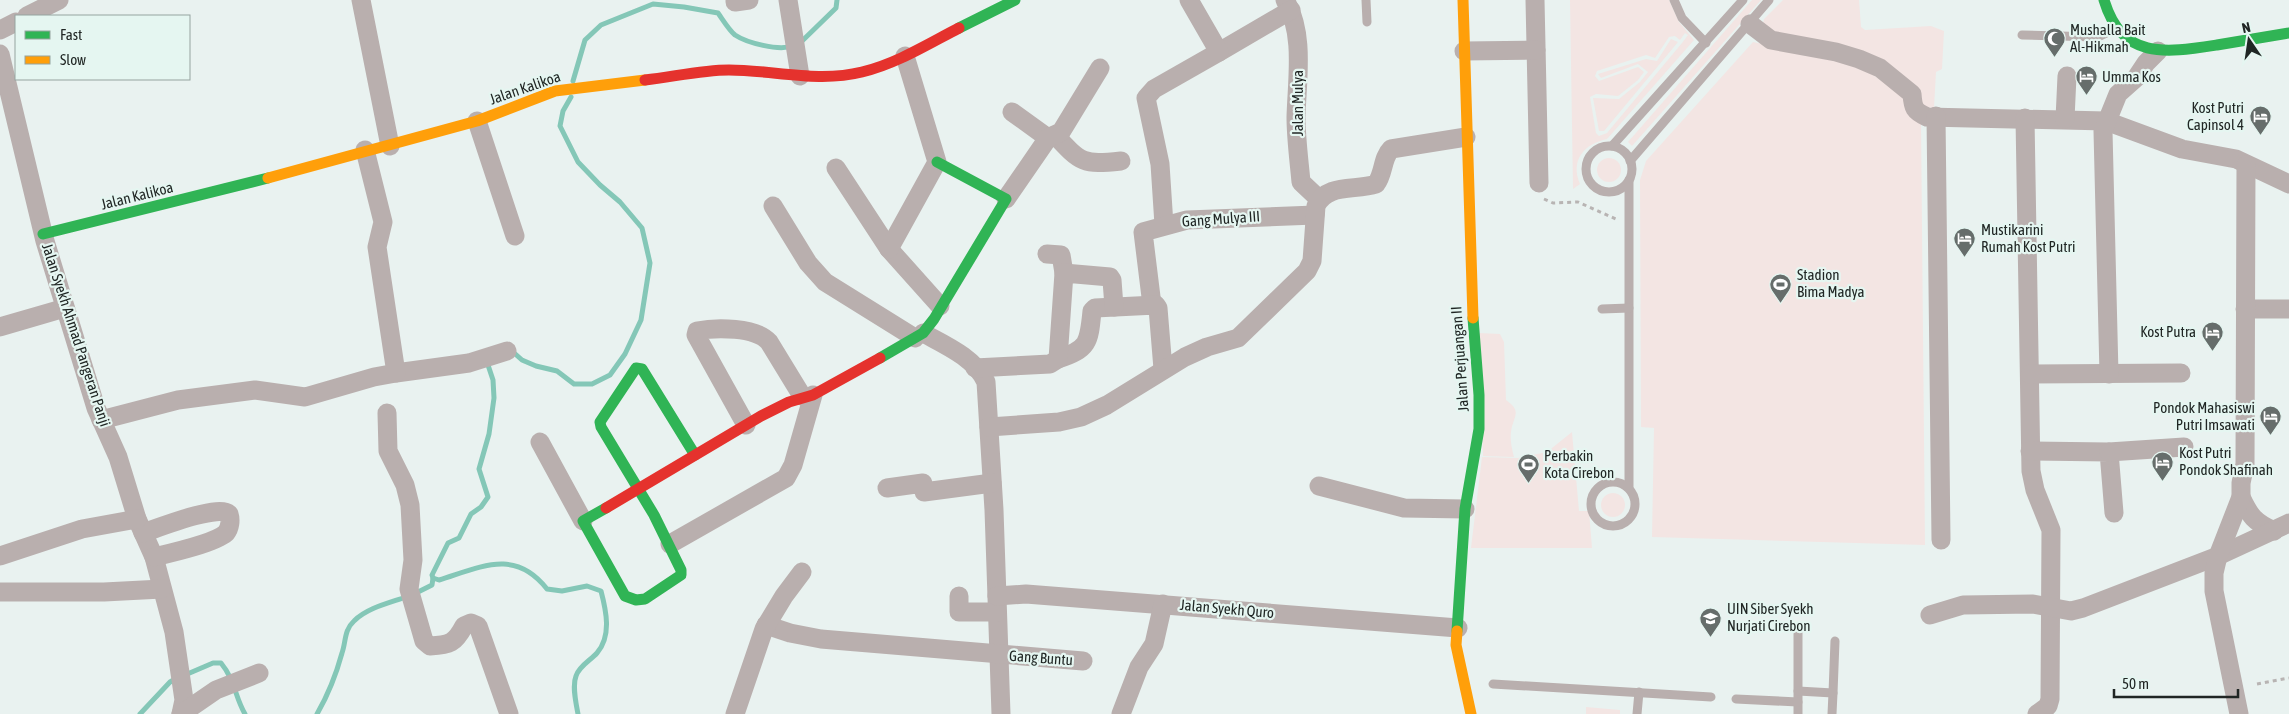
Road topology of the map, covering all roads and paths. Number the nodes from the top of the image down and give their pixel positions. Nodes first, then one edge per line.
1 (59, 0) edge
2 (360, 0) edge
3 (735, 0) edge
4 (749, 0) edge
5 (788, 0) edge
6 (1015, 0) edge
7 (1189, 0) edge
8 (1366, 0) edge
9 (1463, 0) edge
10 (1535, 0) edge
11 (1674, 0) edge
12 (1743, 0) edge
13 (1770, 0) edge
14 (2104, 0) edge
15 (1288, 5) edge
16 (29, 15) edge
17 (15, 22) edge
18 (1366, 22) dead end
19 (1750, 24) junction
20 (2115, 29) junction
21 (0, 30) edge
22 (2289, 33) edge
23 (2022, 35) dead end
24 (1706, 43) junction
25 (1536, 50) junction
26 (1464, 51) junction
27 (1219, 52) junction
28 (2158, 52) junction
29 (0, 54) edge
30 (905, 56) junction
31 (1100, 68) dead end
32 (800, 76) junction
33 (2067, 76) dead end
34 (1012, 112) dead end
35 (1936, 116) junction
36 (2025, 118) junction
37 (2065, 119) junction
38 (477, 121) junction
39 (2106, 121) junction
40 (1051, 137) junction
41 (1466, 137) junction
42 (390, 146) junction
43 (1612, 146) junction
44 (365, 150) junction
45 (1121, 161) dead end
46 (1630, 161) junction
47 (937, 162) junction
48 (2246, 165) junction
49 (836, 168) dead end
50 (1629, 180) junction
51 (2289, 184) edge
52 (1539, 188) joint
53 (1006, 200) junction
54 (773, 206) dead end
55 (1317, 207) junction
56 (1164, 225) junction
57 (1629, 226) junction
58 (43, 234) junction
59 (515, 236) dead end
60 (889, 249) junction
61 (1047, 254) dead end
62 (1064, 273) junction
63 (1152, 305) junction
64 (940, 306) junction
65 (1114, 307) junction
66 (66, 308) junction
67 (1602, 308) dead end
68 (1629, 308) junction
69 (2245, 309) junction
70 (2289, 309) edge
71 (0, 327) edge
72 (919, 336) junction
73 (507, 351) dead end
74 (1058, 359) junction
75 (975, 368) junction
76 (1163, 369) junction
77 (396, 373) junction
78 (2181, 373) dead end
79 (2030, 374) junction
80 (2108, 374) junction
81 (808, 396) junction
82 (387, 413) dead end
83 (101, 420) junction
84 (746, 425) junction
85 (989, 427) junction
86 (540, 442) dead end
87 (2184, 448) dead end
88 (2030, 451) junction
89 (2109, 452) junction
90 (695, 456) junction
91 (992, 483) junction
92 (1319, 486) dead end
93 (887, 488) dead end
94 (1629, 488) junction
95 (637, 489) junction
96 (2241, 490) junction
97 (1465, 509) junction
98 (2114, 513) dead end
99 (583, 521) junction
100 (140, 526) junction
101 (2281, 527) edge
102 (1941, 540) dead end
103 (670, 544) junction
104 (0, 556) edge
105 (2218, 556) junction
106 (154, 557) junction
107 (802, 572) dead end
108 (162, 589) junction
109 (0, 592) edge
110 (959, 596) dead end
111 (997, 604) junction
112 (1163, 604) junction
113 (2050, 608) junction
114 (1930, 615) dead end
115 (766, 625) junction
116 (1458, 628) junction
117 (1798, 629) dead end
118 (1835, 641) dead end
119 (999, 654) junction
120 (1083, 661) dead end
121 (251, 676) dead end
122 (2289, 678) edge
123 (1493, 684) dead end
124 (2257, 684) dead end
125 (1798, 691) junction
126 (1639, 692) junction
127 (1833, 693) junction
128 (1711, 697) dead end
129 (1736, 699) dead end
130 (1798, 702) junction
131 (182, 709) edge
132 (509, 714) edge
133 (735, 714) edge
134 (1001, 714) edge
135 (1120, 714) edge
136 (1471, 714) edge
137 (1637, 714) edge
138 (1798, 714) edge
139 (1832, 714) edge
140 (2037, 714) edge
141 (2239, 714) edge

1 - 16 street
2 - 42 street
3 - 4 street
5 - 32 street
6 - 30 street, Jalan Kalikoa
7 - 27 street
8 - 18 lane
9 - 26 street, Jalan Perjuangan II
10 - 25 street
11 - 24 lane
12 - 24 lane
13 - 19 lane
14 - 20 street
15 - 27 street
15 - 55 street, Jalan Mulya
17 - 21 street
19 - 35 street
19 - 46 lane
20 - 23 lane
20 - 28 street
22 - 28 street
24 - 43 lane
25 - 26 street
25 - 52 street
26 - 41 street, Jalan Perjuangan II
27 - 56 street
28 - 39 street
29 - 58 street, Jalan Syekh Ahmad Pangeran Panji
30 - 32 street, Jalan Kalikoa
30 - 47 street
31 - 40 street
32 - 38 street, Jalan Kalikoa
33 - 37 street
34 - 40 street
35 - 36 street
35 - 102 street
36 - 37 street
36 - 79 street
37 - 39 street
38 - 42 street, Jalan Kalikoa
38 - 59 street
39 - 48 street
39 - 80 street
40 - 45 street
40 - 53 street
41 - 55 street
41 - 97 street, Jalan Perjuangan II
42 - 44 street, Jalan Kalikoa
43 - 46 lane
43 - 50 lane
44 - 58 street, Jalan Kalikoa
44 - 77 street
46 - 50 lane
47 - 53 street
47 - 60 street
48 - 51 street
48 - 69 street
49 - 60 street
50 - 57 lane
52 - 57 path
53 - 64 street
54 - 72 street
55 - 56 street, Gang Mulya III
55 - 76 street
56 - 63 street, Gang Mulya III
57 - 68 lane
58 - 66 street, Jalan Syekh Ahmad Pangeran Panji
60 - 64 street
61 - 62 street
62 - 65 street
62 - 74 street
63 - 65 street
63 - 76 street
64 - 72 street
65 - 74 street
66 - 71 street
66 - 83 street, Jalan Syekh Ahmad Pangeran Panji
67 - 68 lane
68 - 94 lane
69 - 70 street
69 - 96 street
72 - 75 street
72 - 81 street
73 - 77 street
74 - 75 street
75 - 85 street
76 - 85 street
77 - 83 street
78 - 80 street
79 - 80 street
79 - 88 street
81 - 84 street
81 - 84 street
81 - 103 street
82 - 132 street
83 - 100 street, Jalan Syekh Ahmad Pangeran Panji
84 - 90 street
85 - 91 street
86 - 99 street
87 - 89 street
88 - 89 street
88 - 113 street
89 - 98 street
90 - 95 street
90 - 95 street
91 - 93 street
91 - 111 street
92 - 97 street
94 - 94 lane
95 - 99 street
95 - 103 street
96 - 101 street
96 - 105 street
97 - 116 street, Jalan Perjuangan II
99 - 103 street
100 - 104 street
100 - 106 street, Jalan Syekh Ahmad Pangeran Panji
100 - 106 street
101 - 105 street
105 - 113 street
105 - 141 street
106 - 108 street, Jalan Syekh Ahmad Pangeran Panji
107 - 115 street
108 - 109 street
108 - 131 street, Jalan Syekh Ahmad Pangeran Panji
110 - 111 street, Jalan Syekh Quro
111 - 112 street, Jalan Syekh Quro
111 - 119 street
112 - 116 street, Jalan Syekh Quro
112 - 135 street
113 - 114 street
113 - 140 street
115 - 119 street, Gang Buntu
115 - 133 street
116 - 136 street, Jalan Perjuangan II
117 - 125 lane
118 - 127 lane
119 - 120 street, Gang Buntu
119 - 134 street
121 - 131 street
122 - 124 path
123 - 126 lane
125 - 127 lane
125 - 130 lane
126 - 128 lane
126 - 137 lane
127 - 139 lane
129 - 130 lane
130 - 138 lane

